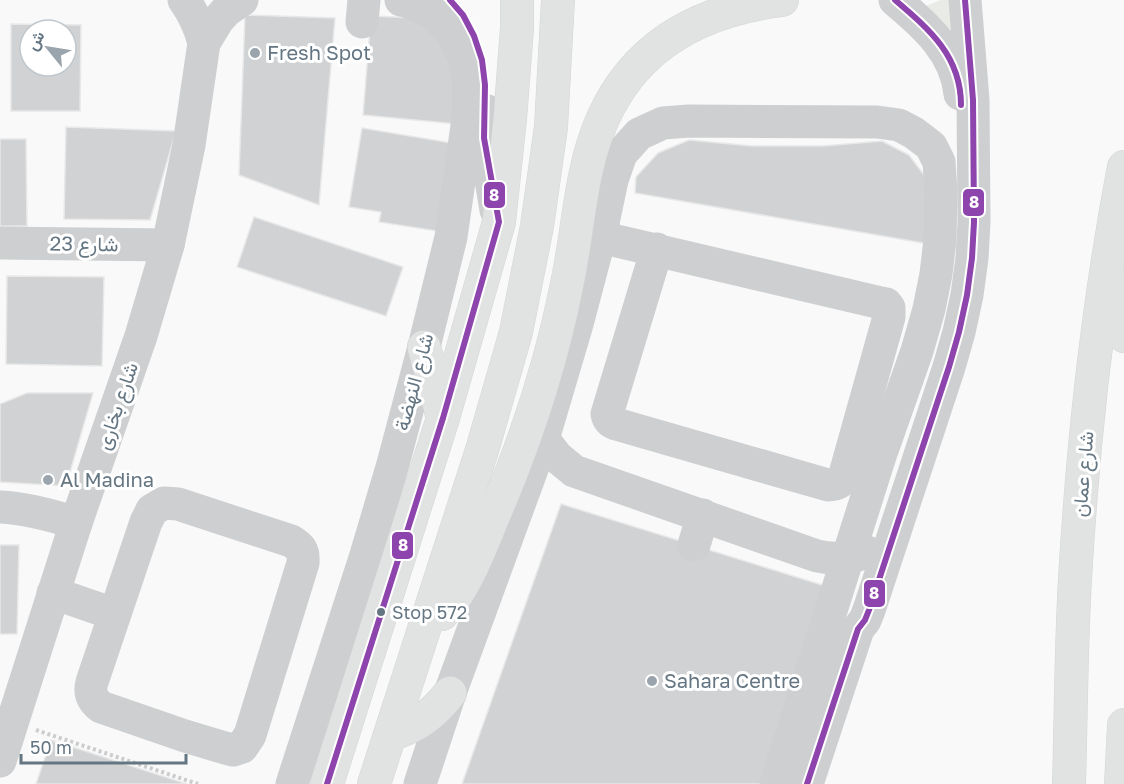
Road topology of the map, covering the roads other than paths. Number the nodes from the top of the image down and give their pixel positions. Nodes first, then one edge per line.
1 (184, 0) edge
2 (242, 0) edge
3 (401, 0) edge
4 (450, 0) edge
5 (517, 0) edge
6 (558, 0) edge
7 (782, 0) edge
8 (895, 0) edge
9 (965, 0) edge
10 (204, 44) junction
11 (1124, 167) edge
12 (499, 222) junction
13 (600, 237) junction
14 (0, 243) edge
15 (168, 245) junction
16 (657, 249) junction
17 (1124, 286) edge
18 (1124, 336) edge
19 (424, 347) junction
20 (443, 418) junction
21 (543, 439) junction
22 (574, 471) junction
23 (529, 478) junction
24 (0, 507) edge
25 (76, 523) junction
26 (847, 554) junction
27 (53, 593) junction
28 (114, 614) junction
29 (425, 629) junction
30 (858, 629) junction
31 (450, 693) junction
32 (1124, 725) edge
33 (387, 744) junction
34 (0, 761) edge
35 (292, 784) edge
36 (327, 784) edge
37 (374, 784) edge
38 (396, 784) edge
39 (420, 784) edge
40 (776, 784) edge
41 (807, 784) edge
42 (1069, 784) edge
43 (1121, 784) edge

1 - 10 street, شارع بخارى
2 - 10 street, شارع بخارى
3 - 19 street, شارع النهضة
4 - 12 street
5 - 12 main road, شارع النهضة
6 - 29 main road
7 - 29 main road
8 - 26 street
9 - 30 street
10 - 15 street, شارع بخارى
11 - 42 main road, شارع عمان
12 - 20 main road, شارع النهضة
13 - 16 street
13 - 21 street
13 - 26 street
14 - 15 street, شارع 23
15 - 25 street, شارع بخارى
16 - 16 street
17 - 18 main road
19 - 20 main road
19 - 35 street, شارع النهضة
20 - 36 main road, شارع النهضة
21 - 22 street
21 - 23 street
22 - 23 street
22 - 26 street
23 - 31 street
24 - 25 street
25 - 27 street, شارع بخارى
26 - 30 street
26 - 40 street
27 - 28 street
27 - 34 street, شارع بخارى
28 - 28 street
29 - 33 main road
30 - 41 street
31 - 33 main road
31 - 39 street
32 - 43 main road
33 - 37 main road
33 - 38 main road

